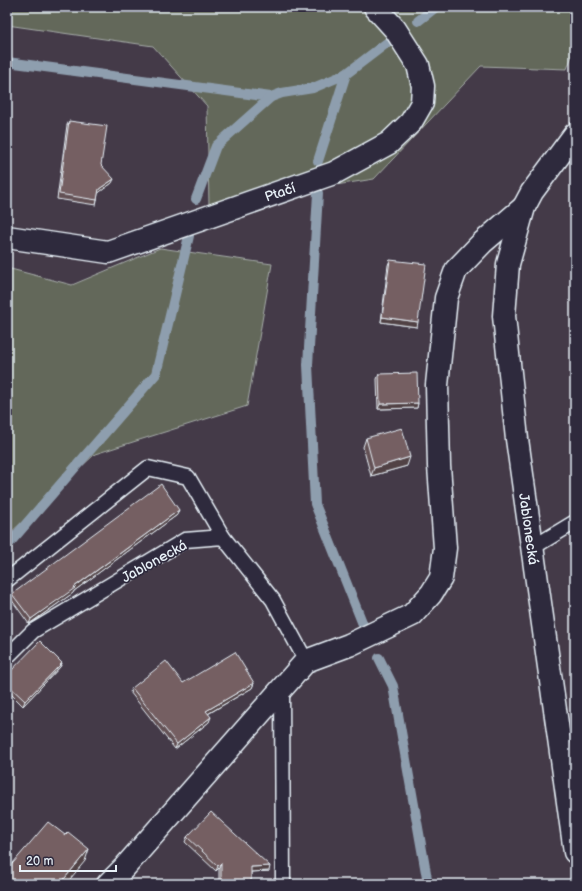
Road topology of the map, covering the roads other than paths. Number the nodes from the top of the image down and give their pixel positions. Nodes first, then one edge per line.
1 (375, 7) edge
2 (575, 134) edge
3 (524, 207) junction
4 (7, 237) edge
5 (575, 522) edge
6 (223, 537) junction
7 (532, 548) junction
8 (7, 580) edge
9 (7, 657) edge
10 (306, 660) junction
11 (282, 688) junction
12 (575, 852) edge
13 (108, 884) edge
14 (283, 884) edge

1 - 4 street, Ptačí
2 - 3 street, Jablonecká
3 - 7 street, Jablonecká
3 - 10 street, Jablonecká
5 - 7 lane
6 - 8 lane
6 - 9 lane, Jablonecká
6 - 10 lane
7 - 12 street, Jablonecká
10 - 11 street
11 - 13 street
11 - 14 lane

